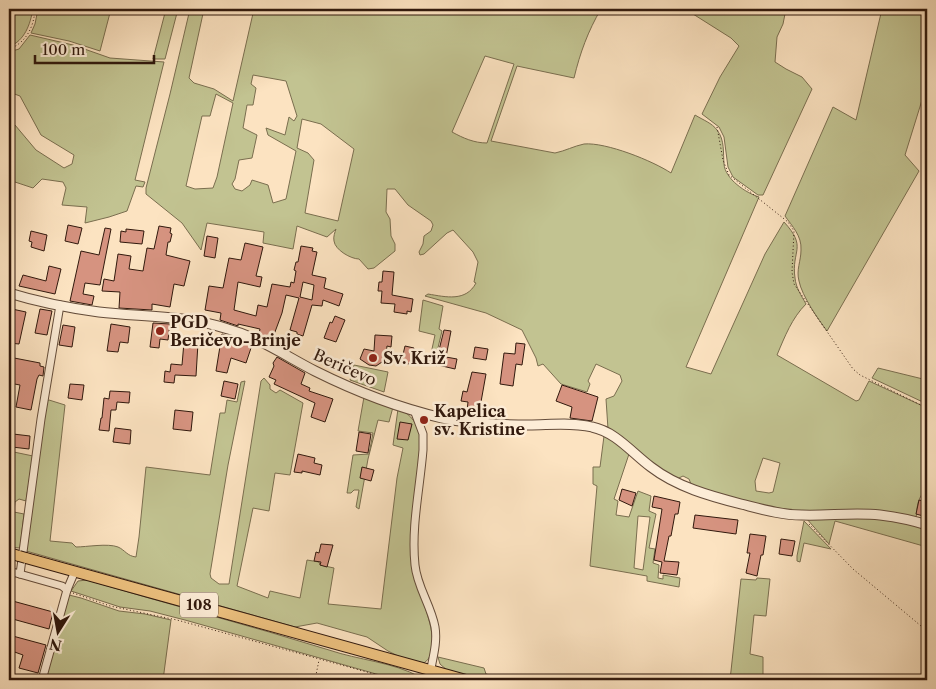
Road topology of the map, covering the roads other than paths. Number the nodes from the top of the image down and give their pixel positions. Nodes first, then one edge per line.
1 (9, 293) edge
2 (60, 305) junction
3 (414, 410) junction
4 (927, 525) edge
5 (9, 553) edge
6 (9, 570) edge
7 (75, 571) junction
8 (20, 574) junction
9 (67, 590) junction
10 (430, 675) edge
11 (42, 680) edge
12 (466, 680) edge

1 - 2 street, Beričevo
2 - 3 street, Beričevo
2 - 8 street
3 - 4 street, Beričevo
3 - 10 street
5 - 7 main road, 108
6 - 8 street
7 - 9 street
7 - 10 main road, 108
8 - 9 street
9 - 11 street
10 - 12 main road, 108

